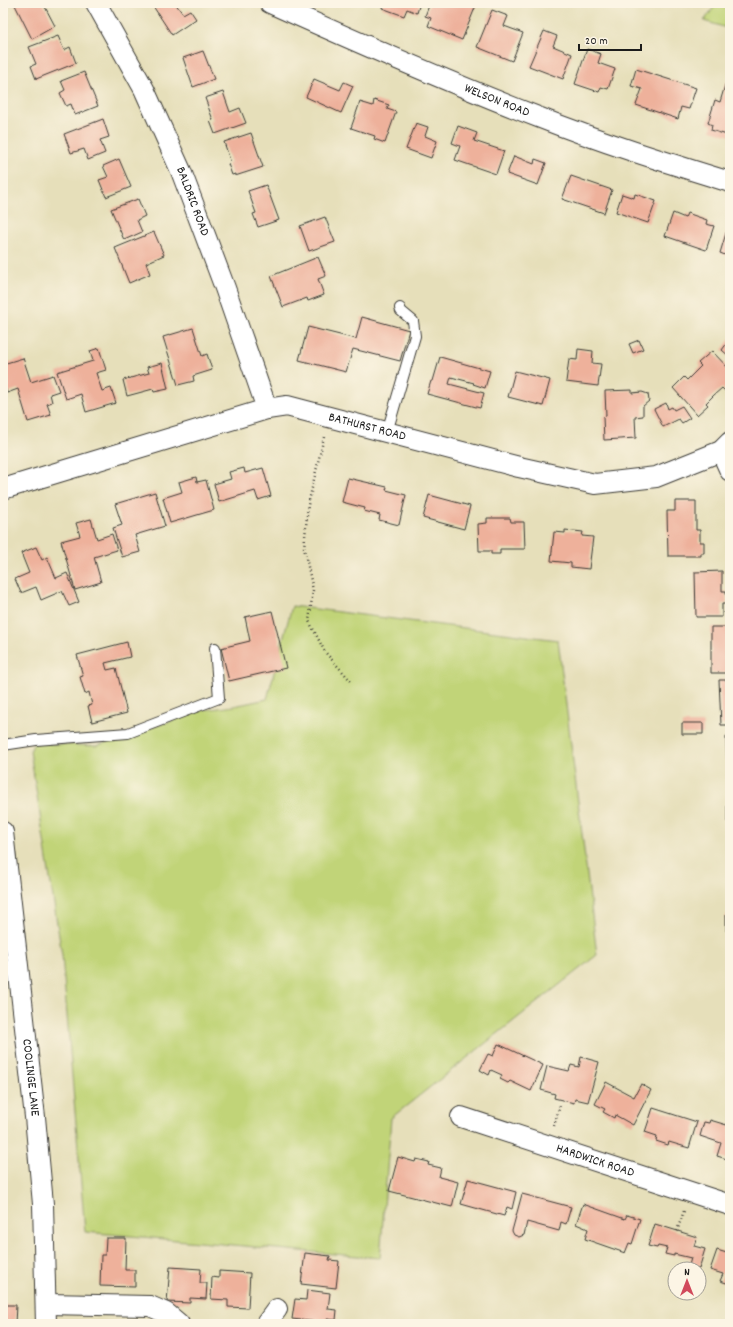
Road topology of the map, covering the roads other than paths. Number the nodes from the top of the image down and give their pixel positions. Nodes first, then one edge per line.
1 (96, 3) edge
2 (270, 3) edge
3 (730, 182) edge
4 (400, 308) dead end
5 (267, 409) junction
6 (387, 432) junction
7 (726, 446) edge
8 (730, 471) edge
9 (3, 489) edge
10 (215, 648) dead end
11 (3, 745) edge
12 (3, 832) edge
13 (9, 925) edge
14 (461, 1117) dead end
15 (730, 1205) edge
16 (46, 1304) junction
17 (46, 1324) edge
18 (179, 1324) edge

1 - 5 street, BALDRIC ROAD
2 - 3 street, WELSON ROAD
4 - 6 lane
5 - 6 street, BATHURST ROAD
5 - 9 street, BATHURST ROAD
6 - 7 street, BATHURST ROAD
7 - 8 street
10 - 11 lane
12 - 13 street, COOLINGE LANE
13 - 16 street, COOLINGE LANE
14 - 15 street, HARDWICK ROAD
16 - 17 street, COOLINGE LANE
16 - 18 street

